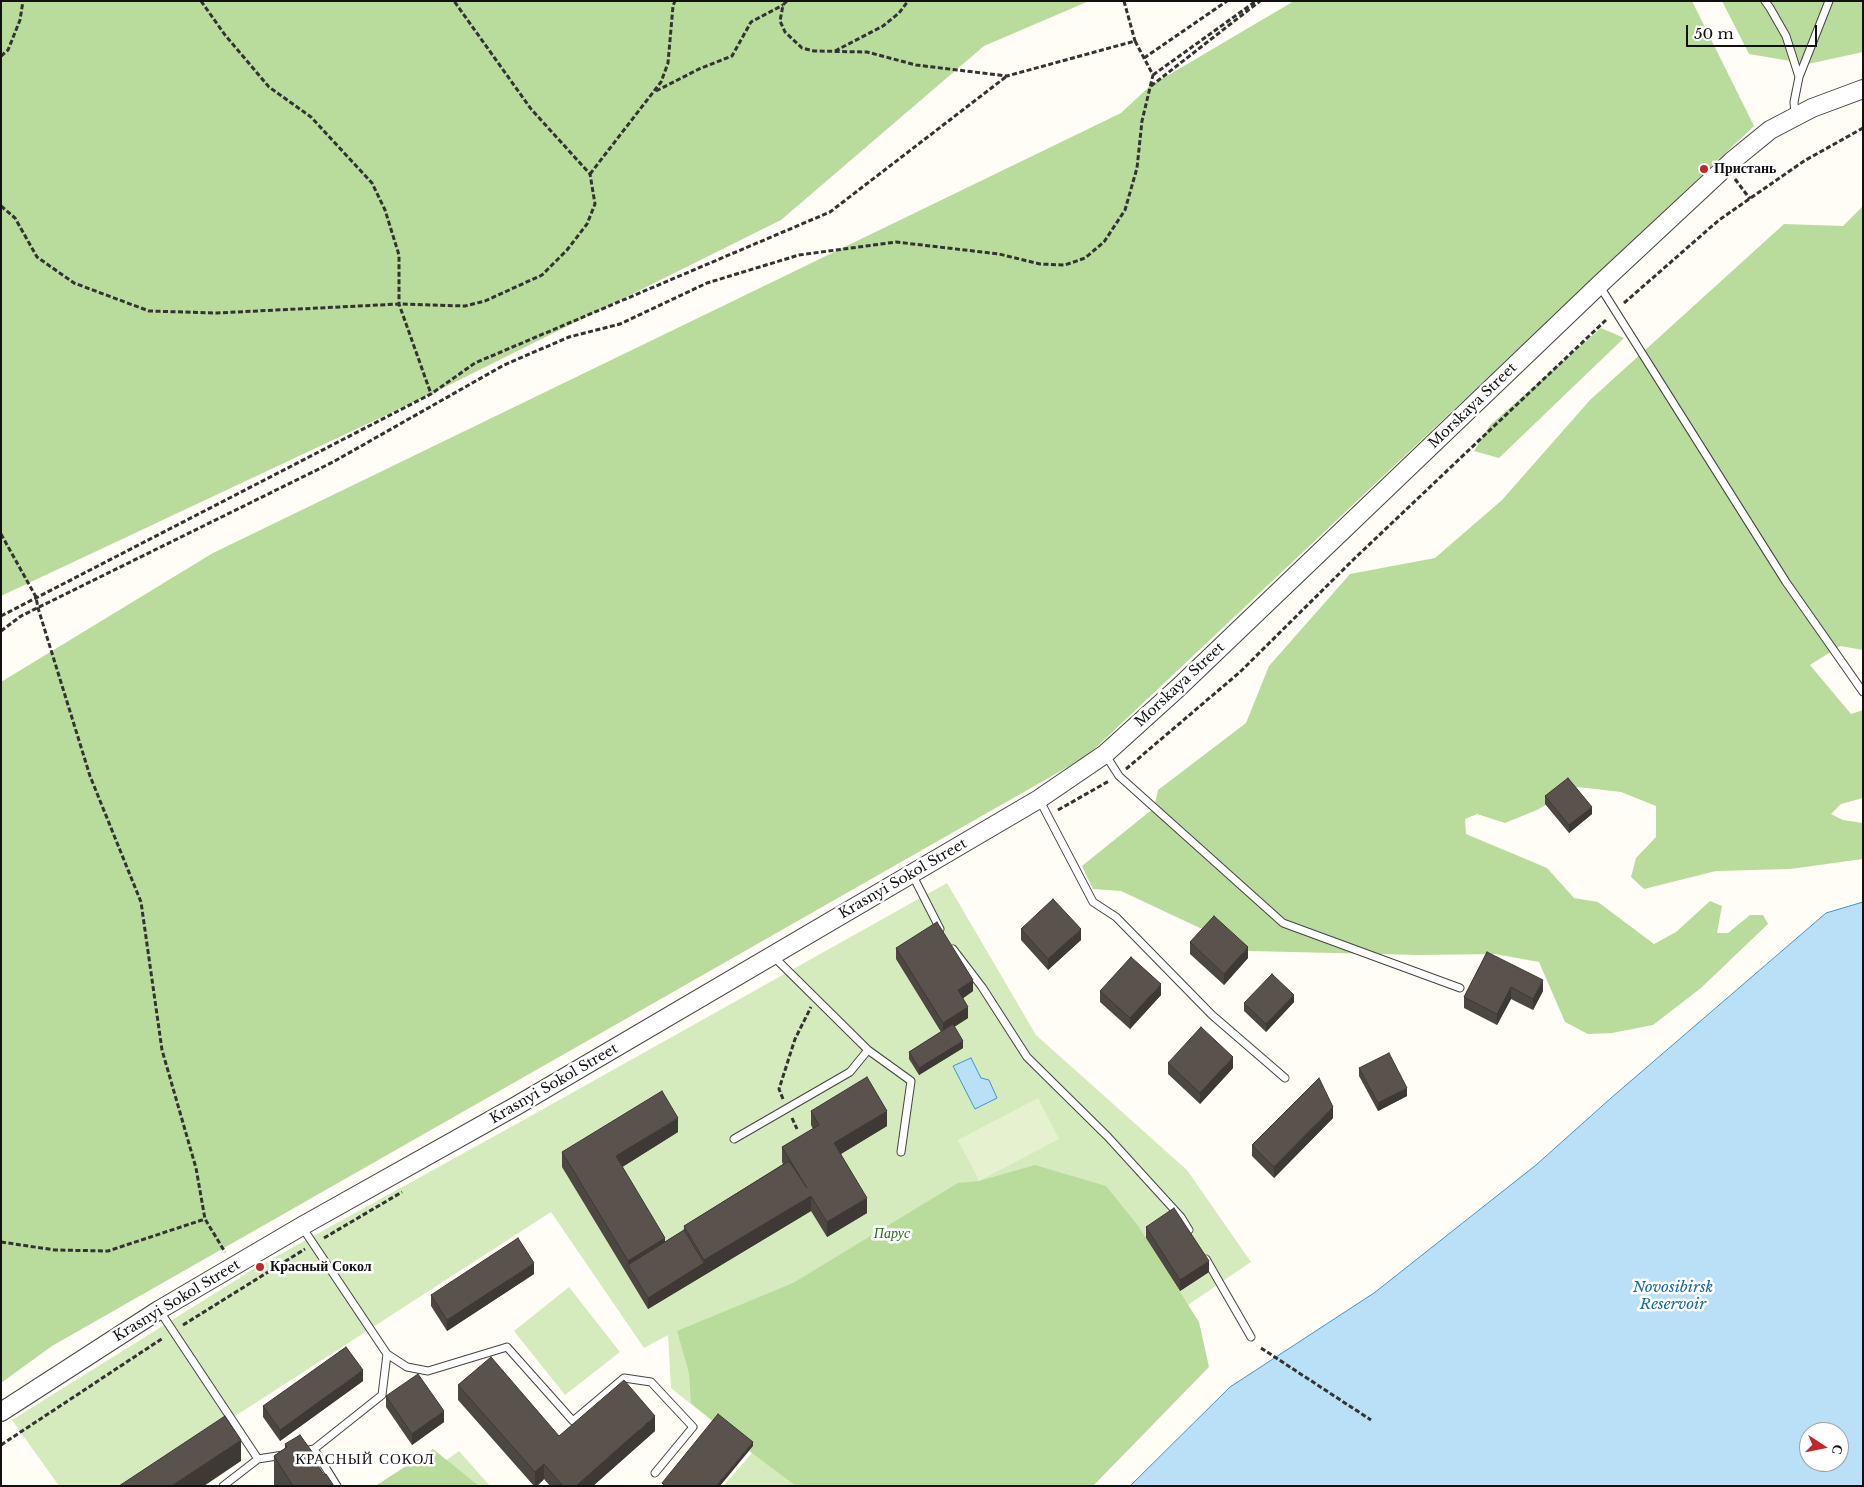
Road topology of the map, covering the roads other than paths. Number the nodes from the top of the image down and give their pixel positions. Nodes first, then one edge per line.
1 (1764, 1) edge
2 (1829, 1) edge
3 (1799, 77) junction
4 (1863, 89) edge
5 (1795, 117) junction
6 (1599, 285) junction
7 (1863, 692) edge
8 (1105, 754) junction
9 (1039, 799) junction
10 (912, 874) junction
11 (944, 937) edge
12 (949, 944) edge
13 (773, 955) junction
14 (1460, 988) dead end
15 (868, 1050) junction
16 (1285, 1078) dead end
17 (734, 1138) dead end
18 (900, 1152) dead end
19 (302, 1226) junction
20 (1191, 1234) edge
21 (1201, 1252) edge
22 (158, 1310) junction
23 (1251, 1337) dead end
24 (387, 1354) junction
25 (1, 1412) edge
26 (314, 1450) junction
27 (296, 1453) edge
28 (286, 1454) edge
29 (258, 1459) junction
30 (656, 1473) dead end
31 (223, 1486) edge
32 (337, 1486) edge

1 - 3 lane
2 - 3 lane
3 - 5 lane
4 - 5 street, Morskaya Street
5 - 6 street, Morskaya Street
6 - 7 lane
6 - 8 street, Morskaya Street
8 - 9 street, Krasnyi Sokol Street
8 - 14 lane
9 - 10 street, Krasnyi Sokol Street
9 - 16 lane
10 - 11 lane
10 - 13 street, Krasnyi Sokol Street
12 - 20 lane
13 - 15 lane
13 - 19 street, Krasnyi Sokol Street
15 - 17 lane
15 - 18 lane
19 - 22 street, Krasnyi Sokol Street
19 - 24 lane
21 - 23 lane
22 - 25 street, Krasnyi Sokol Street
22 - 29 lane
24 - 26 lane
24 - 30 lane
26 - 27 lane
26 - 32 lane
28 - 29 lane
29 - 31 lane

